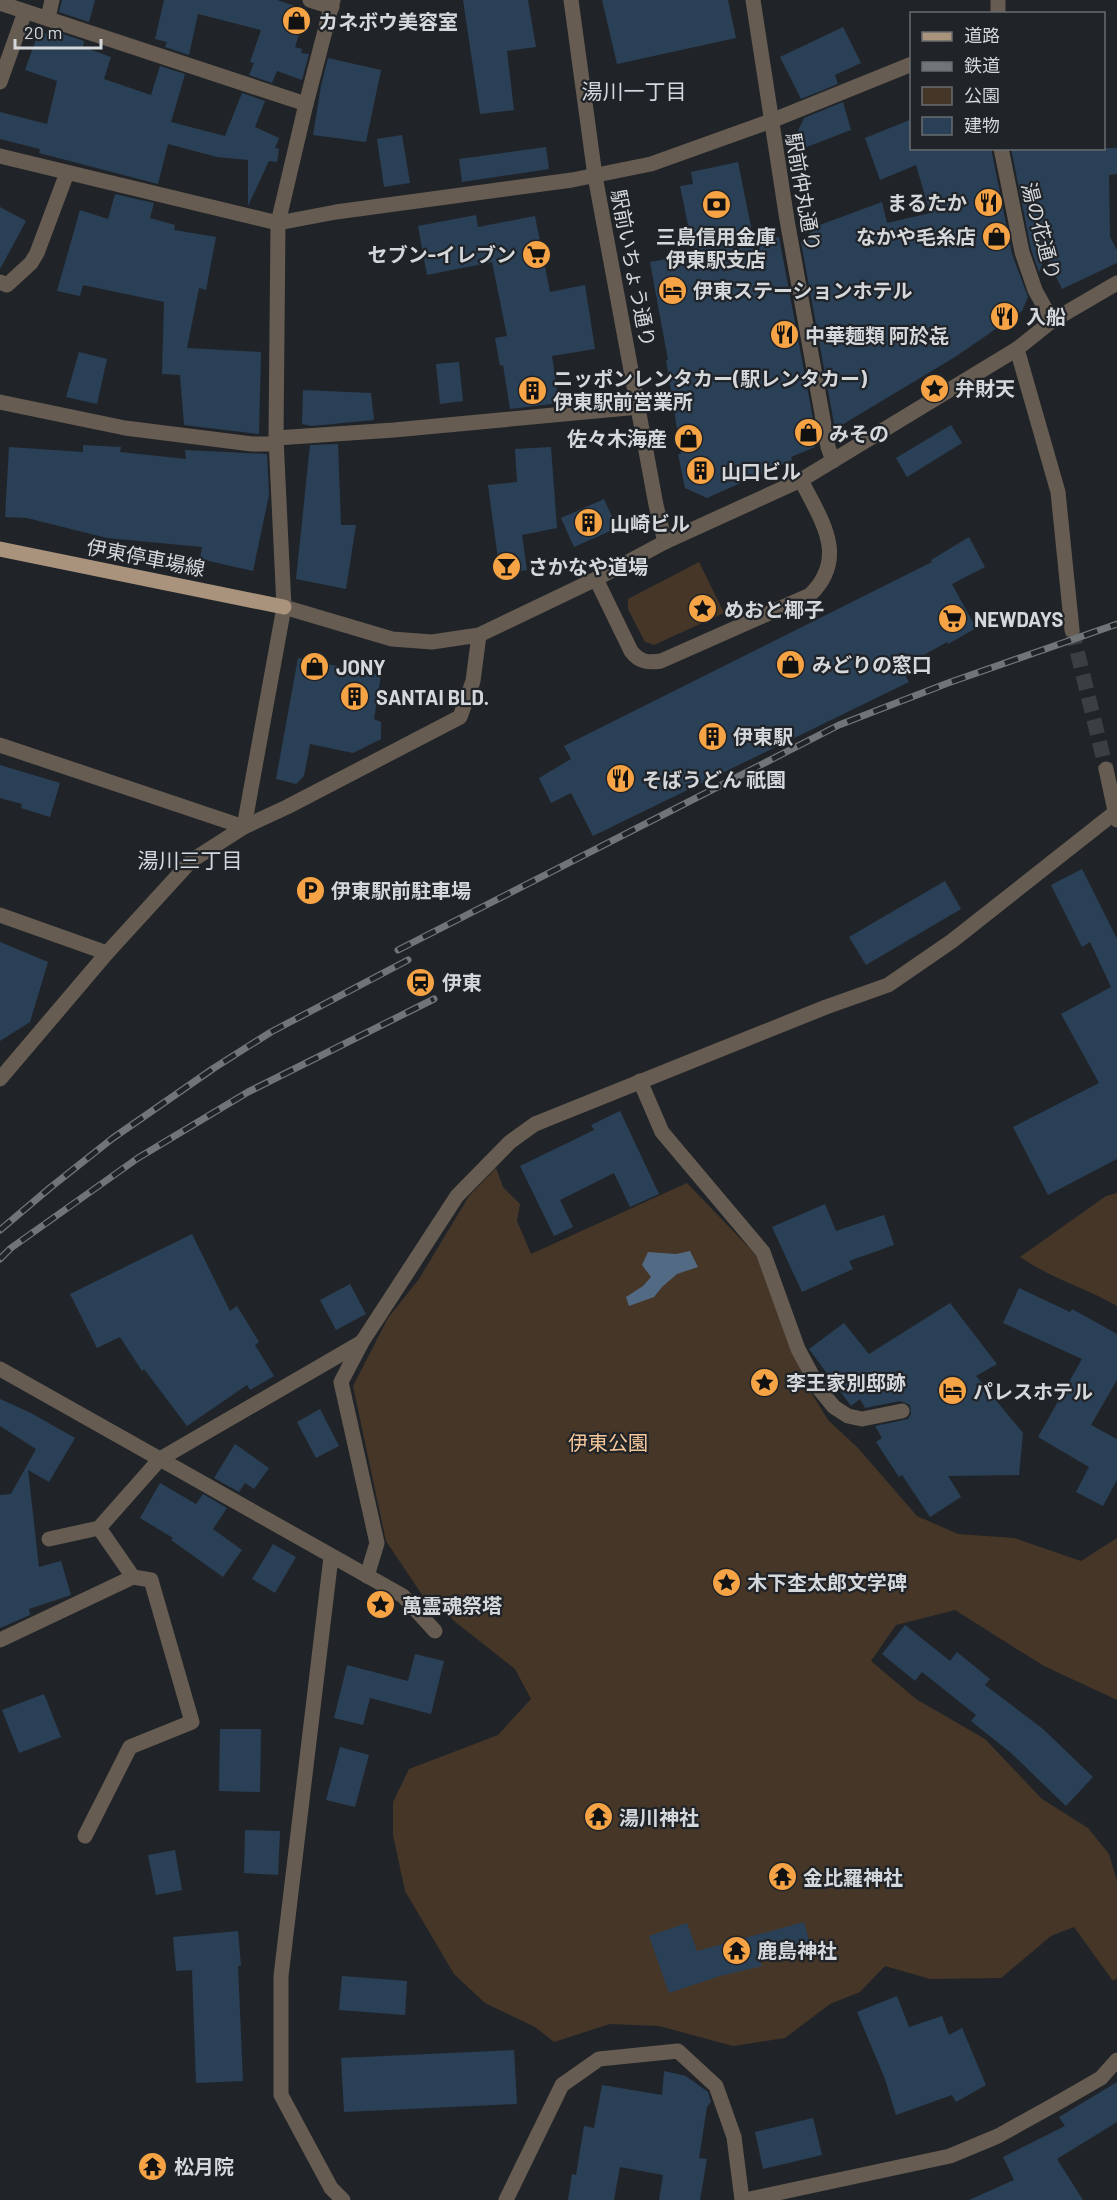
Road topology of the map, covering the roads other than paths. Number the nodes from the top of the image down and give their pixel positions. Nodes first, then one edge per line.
1 (52, 0) edge
2 (310, 0) edge
3 (570, 0) edge
4 (753, 0) edge
5 (0, 3) edge
6 (332, 3) edge
7 (25, 12) junction
8 (48, 18) junction
9 (910, 65) edge
10 (0, 82) edge
11 (306, 104) junction
12 (771, 121) junction
13 (1001, 150) edge
14 (0, 156) edge
15 (67, 173) junction
16 (595, 176) junction
17 (278, 223) junction
18 (0, 282) edge
19 (1117, 283) edge
20 (1052, 321) junction
21 (1017, 349) junction
22 (0, 402) edge
23 (639, 407) junction
24 (276, 441) junction
25 (833, 460) junction
26 (801, 480) junction
27 (664, 542) junction
28 (0, 549) edge
29 (596, 579) junction
30 (284, 607) junction
31 (1071, 630) tunnel mouth
32 (479, 635) junction
33 (0, 745) edge
34 (1106, 769) tunnel mouth
35 (1116, 815) edge
36 (244, 827) junction
37 (0, 915) edge
38 (107, 953) junction
39 (0, 1079) edge
40 (640, 1082) junction
41 (362, 1342) junction
42 (0, 1369) edge
43 (902, 1411) dead end
44 (160, 1459) junction
45 (99, 1528) junction
46 (50, 1539) dead end
47 (331, 1557) junction
48 (367, 1576) junction
49 (133, 1577) junction
50 (435, 1631) dead end
51 (0, 1640) edge
52 (85, 1836) dead end
53 (1117, 2060) edge
54 (343, 2200) edge
55 (506, 2200) edge
56 (743, 2200) edge

1 - 8 street
2 - 6 street
3 - 16 street, 駅前いちょう通り
4 - 12 street, 駅前仲丸通り
5 - 7 street
6 - 11 street
7 - 8 street
7 - 10 street
8 - 11 street
9 - 12 street
11 - 17 street
12 - 16 street
12 - 25 street, 駅前仲丸通り
13 - 20 street, 湯の花通り
14 - 15 street
15 - 17 street
15 - 18 street
16 - 17 street
16 - 23 street, 駅前いちょう通り
17 - 24 street
19 - 20 street
20 - 21 street
21 - 25 street
21 - 31 street
22 - 24 street
23 - 24 street
23 - 27 street, 駅前いちょう通り
24 - 30 street
25 - 26 street
26 - 27 street
26 - 29 street
27 - 29 street
28 - 30 main road, 伊東停車場線
29 - 32 street
30 - 32 street
30 - 36 street
32 - 36 street
33 - 36 street
34 - 35 street
35 - 40 street
36 - 38 street
37 - 38 street
38 - 39 street
40 - 41 street
40 - 43 street
41 - 44 street
41 - 48 street
42 - 44 street
44 - 45 street
44 - 47 street
45 - 46 street
45 - 49 street
47 - 48 street
47 - 54 street
48 - 50 street
49 - 51 street
49 - 52 street
53 - 56 street
55 - 56 street

